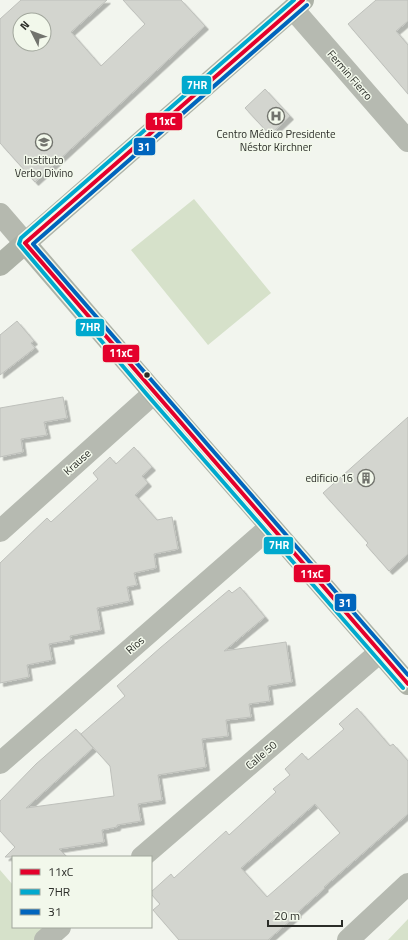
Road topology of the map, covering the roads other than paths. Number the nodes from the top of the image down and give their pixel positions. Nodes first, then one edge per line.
1 (298, 4) edge
2 (408, 141) edge
3 (0, 214) edge
4 (25, 243) junction
5 (0, 265) edge
6 (154, 393) junction
7 (270, 526) junction
8 (0, 531) edge
9 (380, 652) junction
10 (408, 684) edge
11 (0, 763) edge
12 (143, 856) edge
13 (408, 884) edge
14 (59, 928) edge
15 (45, 940) edge
16 (348, 940) edge

1 - 2 street, Fermin Fierro
1 - 4 main road
3 - 4 main road
4 - 5 main road
4 - 6 main road
6 - 7 main road
6 - 8 street, Krause
7 - 9 main road
7 - 11 street, Ríos
9 - 10 main road
9 - 12 street, Calle 50
13 - 16 street
14 - 15 street

